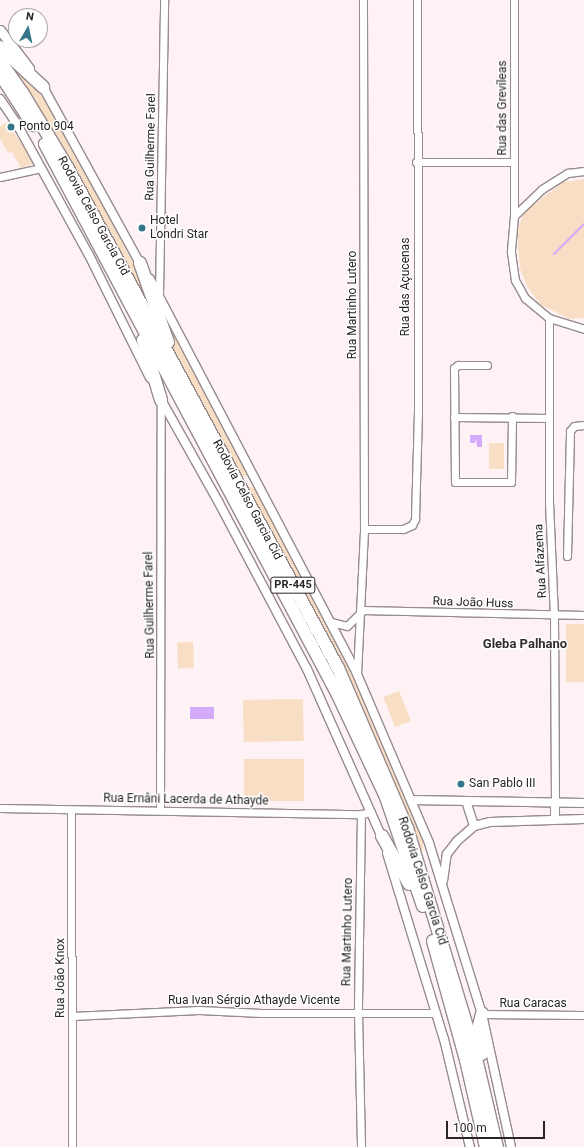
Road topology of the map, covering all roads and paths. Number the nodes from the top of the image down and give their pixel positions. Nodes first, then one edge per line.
1 (164, 0) edge
2 (363, 0) edge
3 (416, 0) edge
4 (514, 0) edge
5 (0, 30) edge
6 (0, 47) edge
7 (0, 61) edge
8 (0, 74) edge
9 (0, 87) edge
10 (43, 87) junction
11 (0, 99) edge
12 (40, 136) junction
13 (416, 162) junction
14 (514, 162) junction
15 (42, 168) junction
16 (584, 171) edge
17 (0, 177) edge
18 (514, 216) junction
19 (140, 263) junction
20 (159, 295) junction
21 (136, 316) junction
22 (548, 318) junction
23 (584, 329) edge
24 (487, 365) dead end
25 (176, 368) junction
26 (161, 400) junction
27 (512, 416) junction
28 (454, 417) junction
29 (549, 418) junction
30 (584, 425) edge
31 (364, 530) junction
32 (567, 556) dead end
33 (362, 610) junction
34 (554, 615) junction
35 (584, 615) edge
36 (331, 622) junction
37 (357, 674) junction
38 (411, 800) junction
39 (466, 801) junction
40 (555, 803) junction
41 (584, 803) edge
42 (0, 808) edge
43 (71, 810) junction
44 (160, 810) junction
45 (370, 812) junction
46 (361, 814) junction
47 (555, 819) junction
48 (584, 819) edge
49 (474, 826) junction
50 (382, 836) junction
51 (442, 884) junction
52 (428, 921) junction
53 (358, 1013) junction
54 (436, 1013) junction
55 (482, 1014) junction
56 (584, 1015) edge
57 (72, 1016) junction
58 (488, 1103) junction
59 (479, 1111) junction
60 (72, 1147) edge
61 (361, 1147) edge
62 (470, 1147) edge
63 (480, 1147) edge
64 (486, 1147) edge
65 (497, 1147) edge
66 (511, 1147) edge

1 - 20 street, Rua Guilherme Farel
2 - 31 street, Rua Martinho Lutero
3 - 13 street, Rua das Açucenas
4 - 14 street, Rua das Grevíleas
5 - 10 main road, Rodovia Celso Garcia Cid / PR-445
6 - 10 highway
7 - 25 highway, Rodovia Celso Garcia Cid / PR-445
8 - 12 highway, Rodovia Celso Garcia Cid / PR-445
9 - 12 highway
10 - 19 street, Rodovia Celso Garcia Cid / PR-445
11 - 15 street, Rodovia Celso Garcia Cid / PR-445
12 - 21 highway, Rodovia Celso Garcia Cid / PR-445
13 - 14 street
13 - 31 street, Rua das Açucenas
14 - 18 street, Rua das Grevíleas
15 - 17 street
15 - 26 street, Rodovia Celso Garcia Cid / PR-445
16 - 18 street
18 - 22 street, Rua das Grevíleas
19 - 20 street, Rodovia Celso Garcia Cid / PR-445
19 - 25 highway
20 - 36 street, Rodovia Celso Garcia Cid / PR-445
21 - 26 highway
21 - 52 highway, Rodovia Celso Garcia Cid / PR-445
22 - 23 street
22 - 29 street, Rua Alfazema
24 - 28 street
25 - 58 highway, Rodovia Celso Garcia Cid / PR-445
26 - 44 street, Rua Guilherme Farel
26 - 45 street, Rodovia Celso Garcia Cid / PR-445
27 - 28 street
27 - 28 street
27 - 29 street
29 - 34 street, Rua Alfazema
30 - 32 street
31 - 33 street, Rua Martinho Lutero
33 - 34 street, Rua João Huss
33 - 36 street
33 - 37 street
34 - 35 street, Rua João Huss
34 - 40 street, Rua Alfazema
36 - 37 street, Rodovia Celso Garcia Cid / PR-445
37 - 38 street, Rodovia Celso Garcia Cid / PR-445
38 - 39 street
38 - 51 street, Rodovia Celso Garcia Cid / PR-445
39 - 40 street
39 - 49 street
40 - 41 street
40 - 47 street
42 - 43 street, Rua Ernâni Lacerda de Athayde
43 - 44 street, Rua Ernâni Lacerda de Athayde
43 - 57 street, Rua João Knox
44 - 46 street, Rua Ernâni Lacerda de Athayde
45 - 46 street, Rua Ernâni Lacerda de Athayde
45 - 50 street, Rodovia Celso Garcia Cid / PR-445
46 - 53 street, Rua Martinho Lutero
47 - 48 street
47 - 49 street
49 - 51 street
50 - 52 highway
50 - 54 street, Rodovia Celso Garcia Cid / PR-445
51 - 55 street, Rodovia Celso Garcia Cid / PR-445
52 - 59 highway, Rodovia Celso Garcia Cid / PR-445
53 - 54 street, Rua Ivan Sérgio Athayde Vicente
53 - 57 street, Rua Ivan Sérgio Athayde Vicente
53 - 61 street, Rua Martinho Lutero
54 - 62 street, Rodovia Celso Garcia Cid / PR-445
55 - 56 street, Rua Caracas
55 - 58 highway
55 - 66 street, Rodovia Celso Garcia Cid / PR-445
57 - 60 street, Rua João Knox
58 - 65 highway, Rodovia Celso Garcia Cid / PR-445
59 - 63 highway
59 - 64 highway, Rodovia Celso Garcia Cid / PR-445

